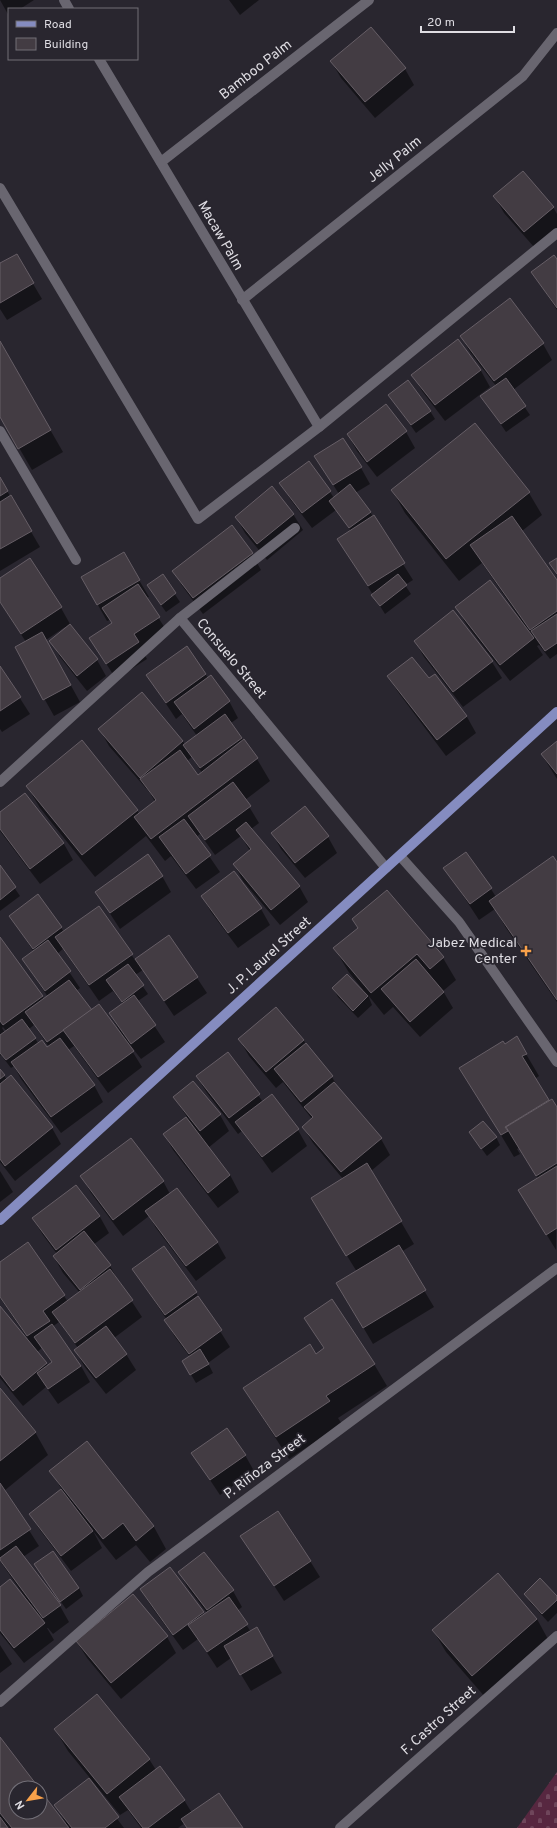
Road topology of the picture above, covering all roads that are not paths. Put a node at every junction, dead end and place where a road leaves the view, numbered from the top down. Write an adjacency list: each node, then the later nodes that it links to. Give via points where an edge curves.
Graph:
1 (369, 0): 4 (street, Bamboo Palm)
2 (557, 33): 7 (street, Jelly Palm, via 523,76)
3 (100, 60): 4 (street, Macaw Palm)
4 (161, 162): 7 (street, Macaw Palm)
5 (0, 188): 8 (street, via 198,519)
6 (557, 233): 8 (street)
7 (242, 300): 8 (street, Macaw Palm)
8 (319, 427)
9 (0, 431): 10 (street)
10 (3, 443): 12 (street)
11 (295, 528): 13 (street)
12 (76, 560)
13 (180, 618): 15 (street, Consuelo Street); 17 (street, Consuelo Street)
14 (557, 712): 16 (main road, J. P. Laurel Street)
15 (0, 782)
16 (400, 856): 17 (main road, J. P. Laurel Street); 18 (street, via 459,922)
17 (386, 868): 19 (main road, J. P. Laurel Street)
18 (557, 1062)
19 (0, 1220)
20 (557, 1268): 22 (street, P. Riñoza Street, via 148,1572)
21 (557, 1636): 23 (street, F. Castro Street)
22 (0, 1702)
23 (340, 1828)

